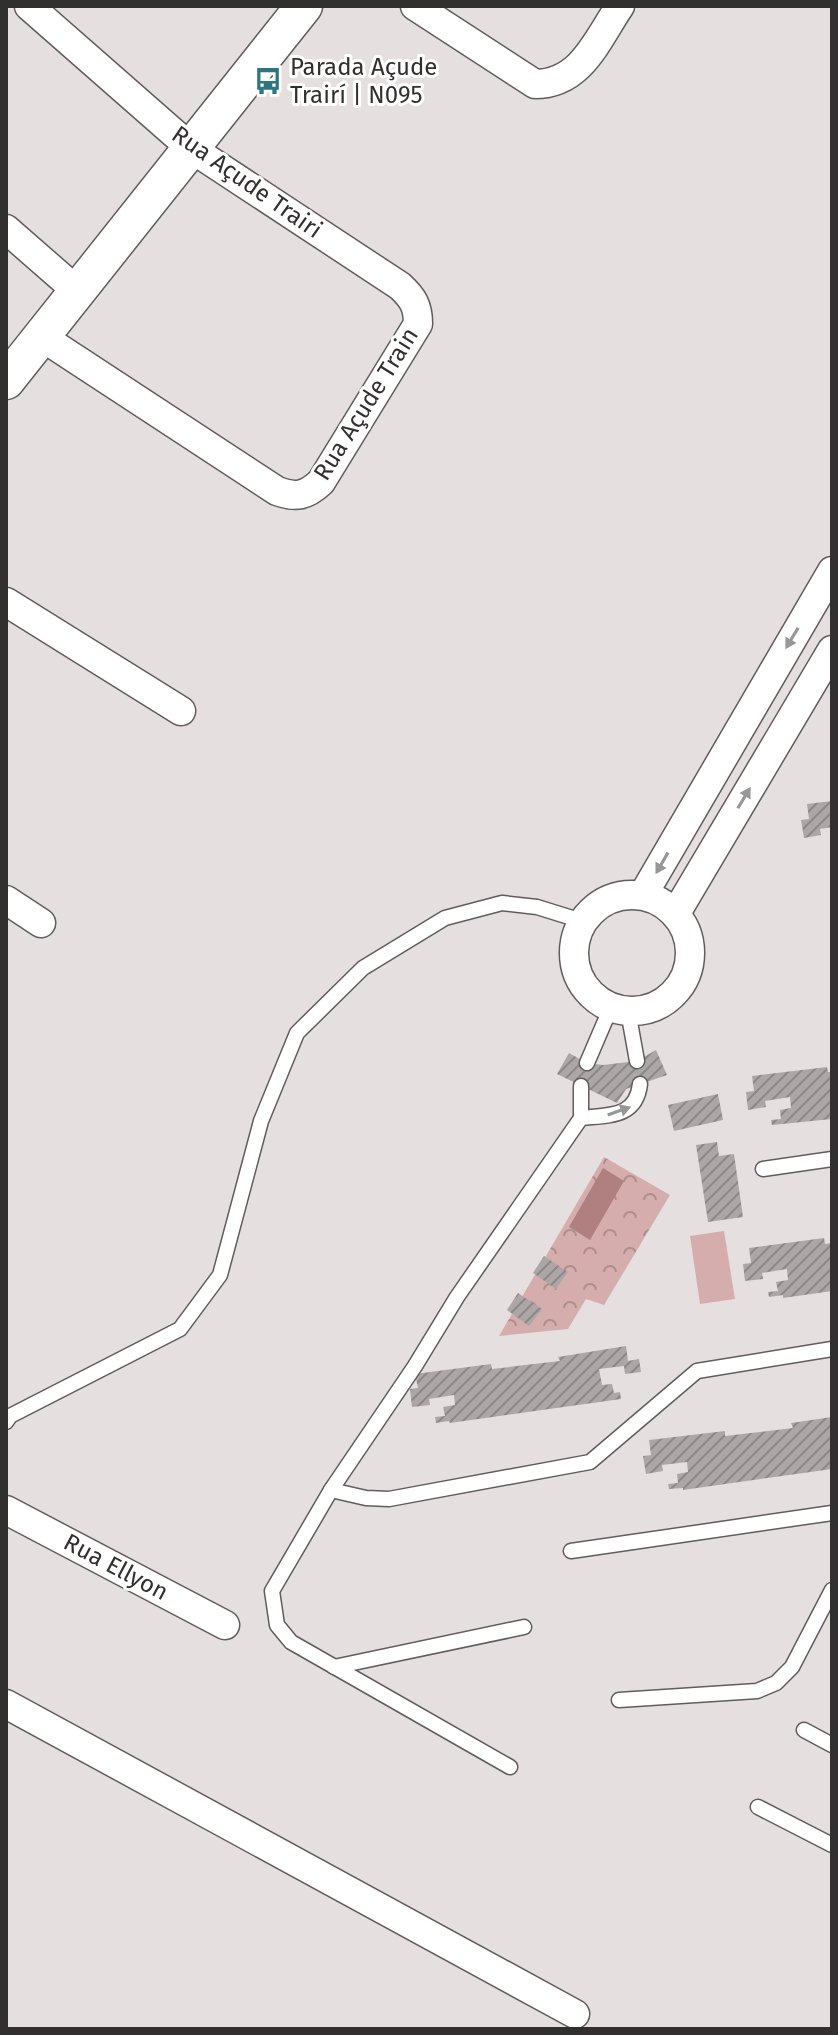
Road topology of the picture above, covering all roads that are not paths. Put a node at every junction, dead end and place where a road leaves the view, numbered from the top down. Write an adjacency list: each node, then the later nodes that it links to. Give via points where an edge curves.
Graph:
1 (29, 6): 5 (street, Rua Açude Trairi)
2 (304, 6): 5 (street)
3 (415, 6): 4 (street, via 535,84 551,84 579,67)
4 (620, 6)
5 (192, 149): 7 (street, Rua Açude Trairi); 8 (street)
6 (6, 229): 8 (street)
7 (400, 286): 9 (street, Rua Açude Train, via 418,307 418,324 321,482 307,495 277,491)
8 (77, 291): 9 (street)
9 (42, 337): 10 (street)
10 (6, 381)
11 (832, 571): 15 (street, one-way to 15)
12 (6, 602): 14 (street)
13 (832, 650): 17 (street, one-way to 13)
14 (181, 711)
15 (643, 895): 17 (street); 18 (street, via 608,899)
16 (6, 900): 19 (street)
17 (676, 913): 20 (street, via 690,944 685,978 661,1003 645,1010)
18 (582, 921): 20 (street, via 575,937 576,971 596,999); 29 (lane, via 502,903 445,918 363,968 297,1033 261,1121 220,1275 180,1329)
19 (41, 923)
20 (620, 1009): 21 (lane); 22 (lane)
21 (637, 1061)
22 (587, 1063)
23 (640, 1084): 25 (lane, one-way to 23, via 625,1111 634,1105)
24 (581, 1086): 25 (lane)
25 (581, 1118): 30 (lane)
26 (832, 1159): 27 (lane)
27 (763, 1169)
28 (832, 1349): 30 (lane, via 697,1371 590,1462 389,1499)
29 (6, 1422)
30 (331, 1490): 37 (lane, via 272,1591 277,1625 291,1642)
31 (6, 1510): 35 (street, Rua Ellyon)
32 (832, 1513): 33 (lane)
33 (571, 1551)
34 (832, 1590): 38 (lane, via 792,1667 776,1683 757,1691)
35 (225, 1625)
36 (524, 1627): 37 (lane)
37 (334, 1667): 42 (lane)
38 (619, 1700)
39 (6, 1704): 45 (street)
40 (804, 1730): 41 (lane)
41 (832, 1745)
42 (510, 1767)
43 (758, 1807): 44 (lane)
44 (832, 1845)
45 (575, 2014)

